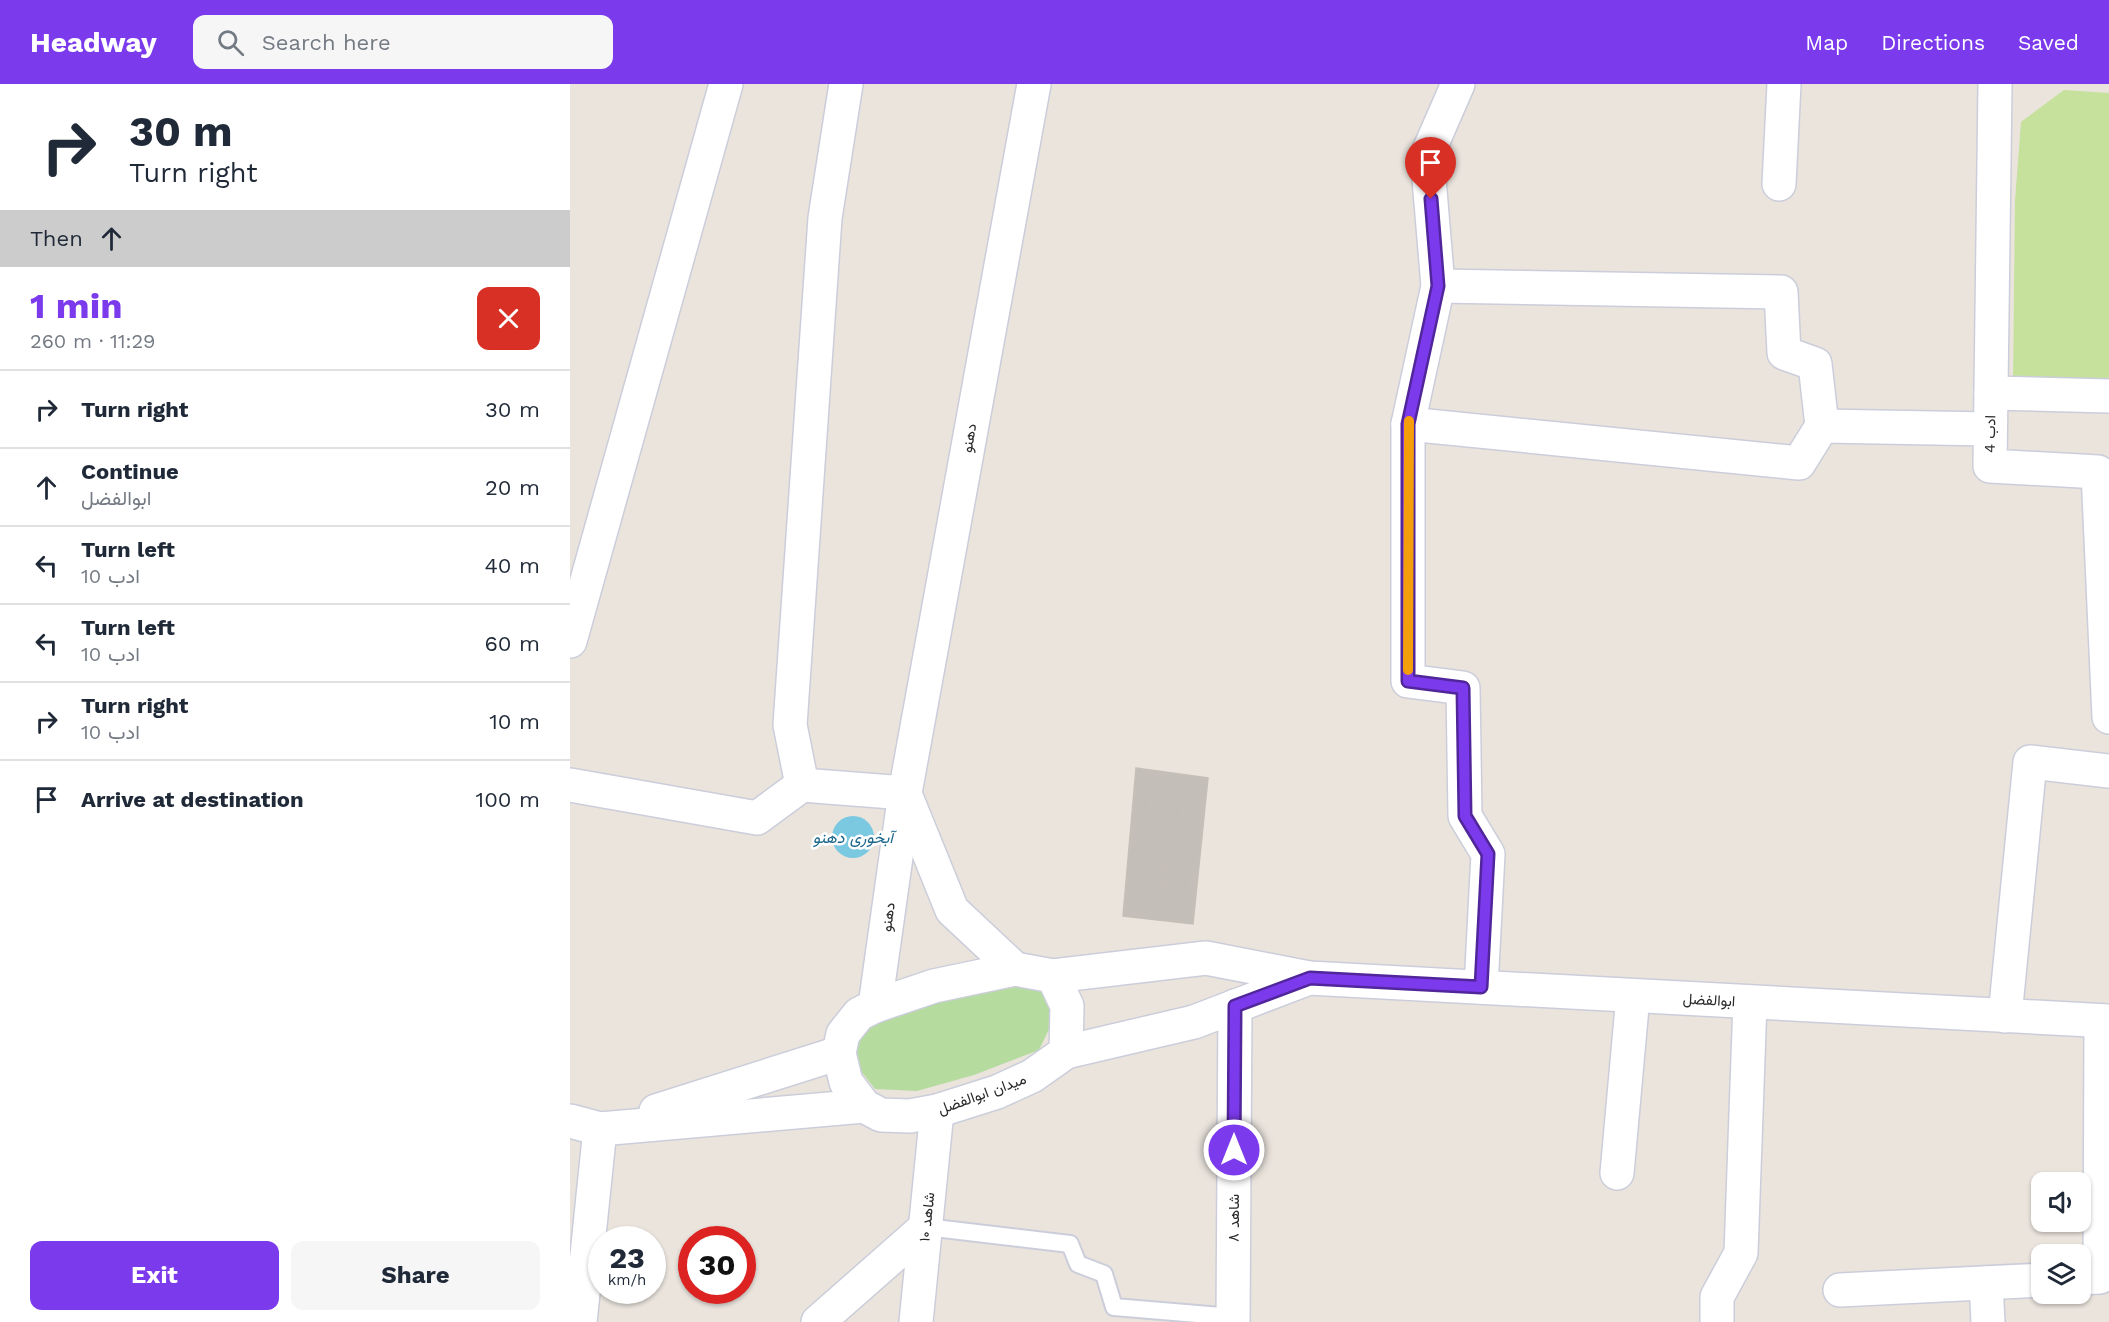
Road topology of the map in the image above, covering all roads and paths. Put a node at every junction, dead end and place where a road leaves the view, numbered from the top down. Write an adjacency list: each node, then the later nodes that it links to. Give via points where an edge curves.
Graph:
1 (726, 84): 14 (street)
2 (846, 84): 18 (street, via 825,218 790,724)
3 (1034, 84): 19 (street, دهنو)
4 (1458, 84): 8 (street, via 1427,155)
5 (1784, 84): 7 (street)
6 (1995, 84): 9 (street, ادب 4)
7 (1779, 184)
8 (1438, 286): 11 (street); 12 (street, via 1781,292 1784,353 1815,364)
9 (1991, 393): 10 (street); 13 (street, ادب 4)
10 (2109, 396)
11 (1408, 424): 12 (street, via 1799,463); 23 (street, via 1408,681 1463,688 1465,816 1488,854)
12 (1821, 426): 13 (street)
13 (1990, 429): 15 (street, ادب 4, via 1990,466 2098,472)
14 (571, 636)
15 (2109, 717)
16 (2109, 771): 28 (street, via 2030,762)
17 (570, 785): 18 (street, via 757,818)
18 (802, 785): 19 (street)
19 (905, 793): 20 (street, via 952,910); 26 (street, دهنو)
20 (1015, 969): 21 (street); 26 (street, via 934,986)
21 (1053, 976): 22 (street, ابوالفضل, via 1206,958); 30 (street, via 1067,1006)
22 (1310, 978): 23 (street, ابوالفضل); 27 (street)
23 (1481, 987): 24 (street, ابوالفضل)
24 (1633, 996): 25 (street, ابوالفضل); 35 (street)
25 (1750, 1002): 28 (street, ابوالفضل); 45 (street, via 1741,1253 1718,1297)
26 (875, 1006): 31 (street, via 860,1014 843,1034)
27 (1235, 1006): 30 (street, via 1194,1022); 41 (street, شاهد ۸)
28 (2005, 1016): 29 (street, ابوالفضل)
29 (2105, 1021): 37 (street, via 2100,1277)
30 (1066, 1052): 33 (street, میدان ابوالفضل, via 1032,1076)
31 (839, 1053): 32 (street, via 846,1082); 34 (street)
32 (864, 1106): 33 (street, میدان ابوالفضل, via 881,1115 910,1116); 34 (street)
33 (938, 1111): 36 (street, شاهد ۱۰)
34 (585, 1125): 42 (street)
35 (1617, 1173)
36 (926, 1227): 41 (lane, via 1070,1244 1078,1264 1104,1274 1114,1307); 43 (street); 44 (street, شاهد ۱۰)
37 (2091, 1277)
38 (2031, 1281): 39 (street)
39 (1986, 1283): 40 (street); 46 (street)
40 (1840, 1290)
41 (1233, 1319)
42 (580, 1322)
43 (818, 1322)
44 (916, 1322)
45 (1717, 1322)
46 (1988, 1322)

